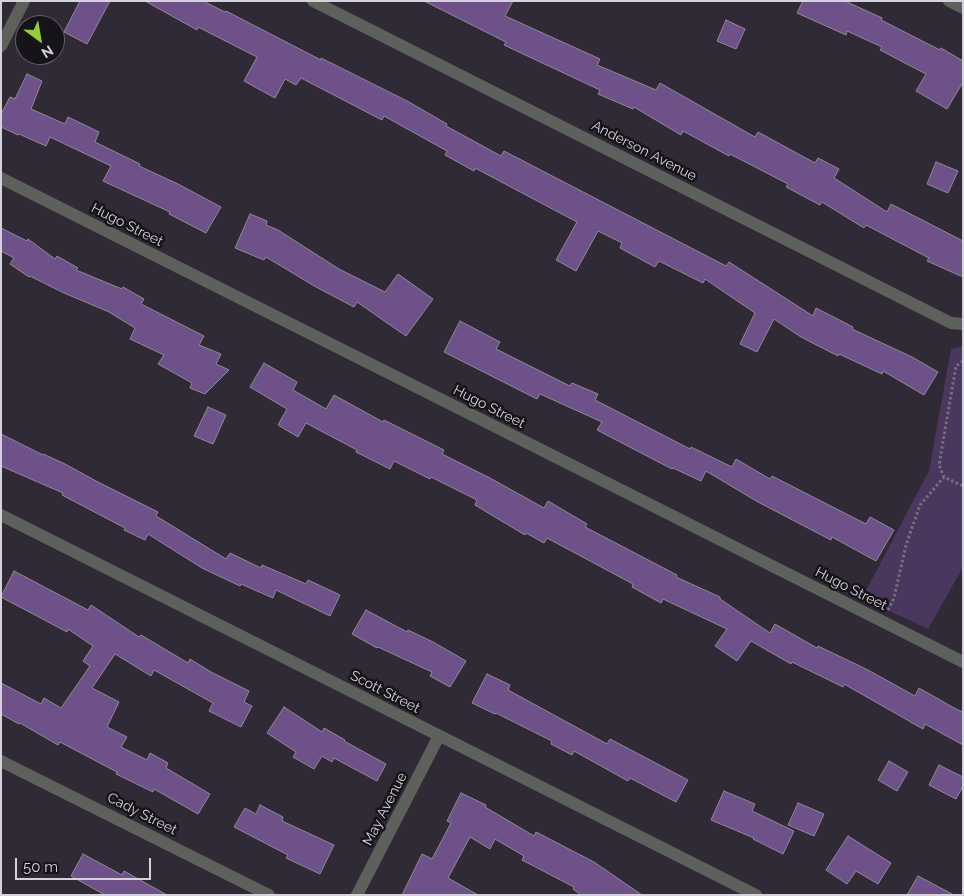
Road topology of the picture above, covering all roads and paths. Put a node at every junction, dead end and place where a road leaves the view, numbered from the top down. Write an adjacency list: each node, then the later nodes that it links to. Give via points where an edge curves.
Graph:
1 (24, 1): 5 (street)
2 (313, 1): 7 (street, Anderson Avenue, via 951,323)
3 (949, 1): 4 (street)
4 (963, 8)
5 (1, 46)
6 (1, 178): 12 (street, Hugo Street)
7 (963, 324)
8 (963, 361): 9 (path, via 956,366 939,465)
9 (944, 477): 10 (path); 12 (path, via 920,505 906,545 894,598)
10 (963, 486)
11 (1, 515): 14 (street, Scott Street)
12 (882, 621): 13 (street, Hugo Street)
13 (963, 662)
14 (439, 736): 17 (street, May Avenue); 18 (street, Scott Street)
15 (1, 761): 16 (street, Cady Street)
16 (270, 895)
17 (357, 895)
18 (756, 895)

